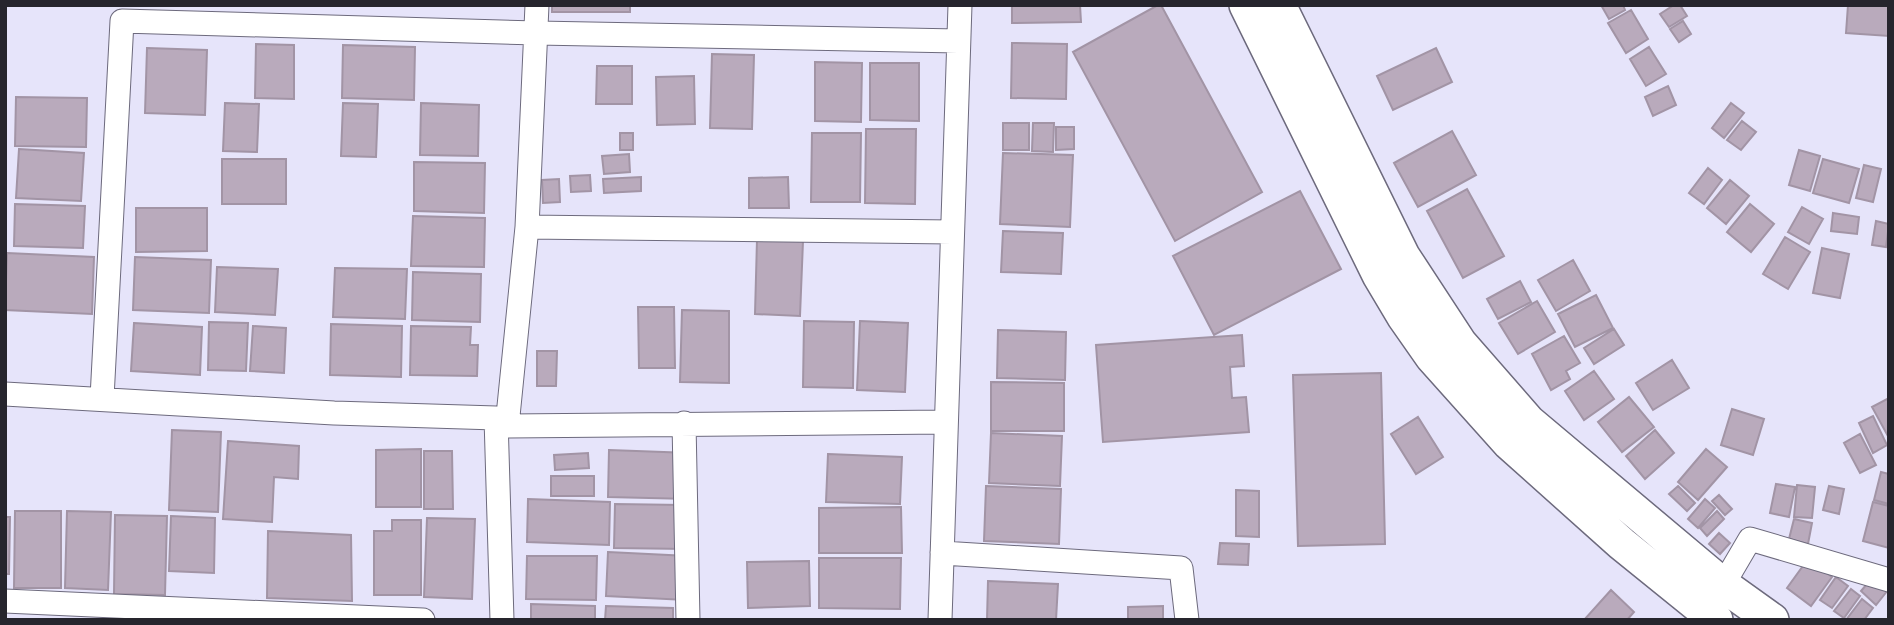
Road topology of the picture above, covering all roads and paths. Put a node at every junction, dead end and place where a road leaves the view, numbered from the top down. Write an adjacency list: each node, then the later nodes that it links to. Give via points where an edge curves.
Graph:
1 (537, 5): 6 (street)
2 (960, 5): 7 (street)
3 (1245, 5): 24 (main road, via 1379,275 1432,357 1509,443)
4 (1279, 5): 17 (main road, via 1403,256 1460,343 1529,422)
5 (131, 13): 6 (street); 11 (street, via 122,21)
6 (537, 33): 7 (street); 8 (street)
7 (958, 41): 9 (street)
8 (527, 227): 9 (street); 12 (street)
9 (952, 232): 13 (street)
10 (5, 394): 11 (street)
11 (102, 398): 12 (street)
12 (501, 422): 14 (street); 20 (street)
13 (945, 422): 14 (street); 15 (street)
14 (684, 423): 21 (street)
15 (942, 553): 22 (street); 23 (street, via 1181,568)
16 (1889, 580): 17 (street, via 1751,540)
17 (1723, 585): 25 (main road)
18 (5, 601): 19 (street)
19 (423, 620)
20 (502, 620)
21 (688, 620)
22 (940, 620)
23 (1188, 620)
24 (1716, 620)
25 (1772, 620)

